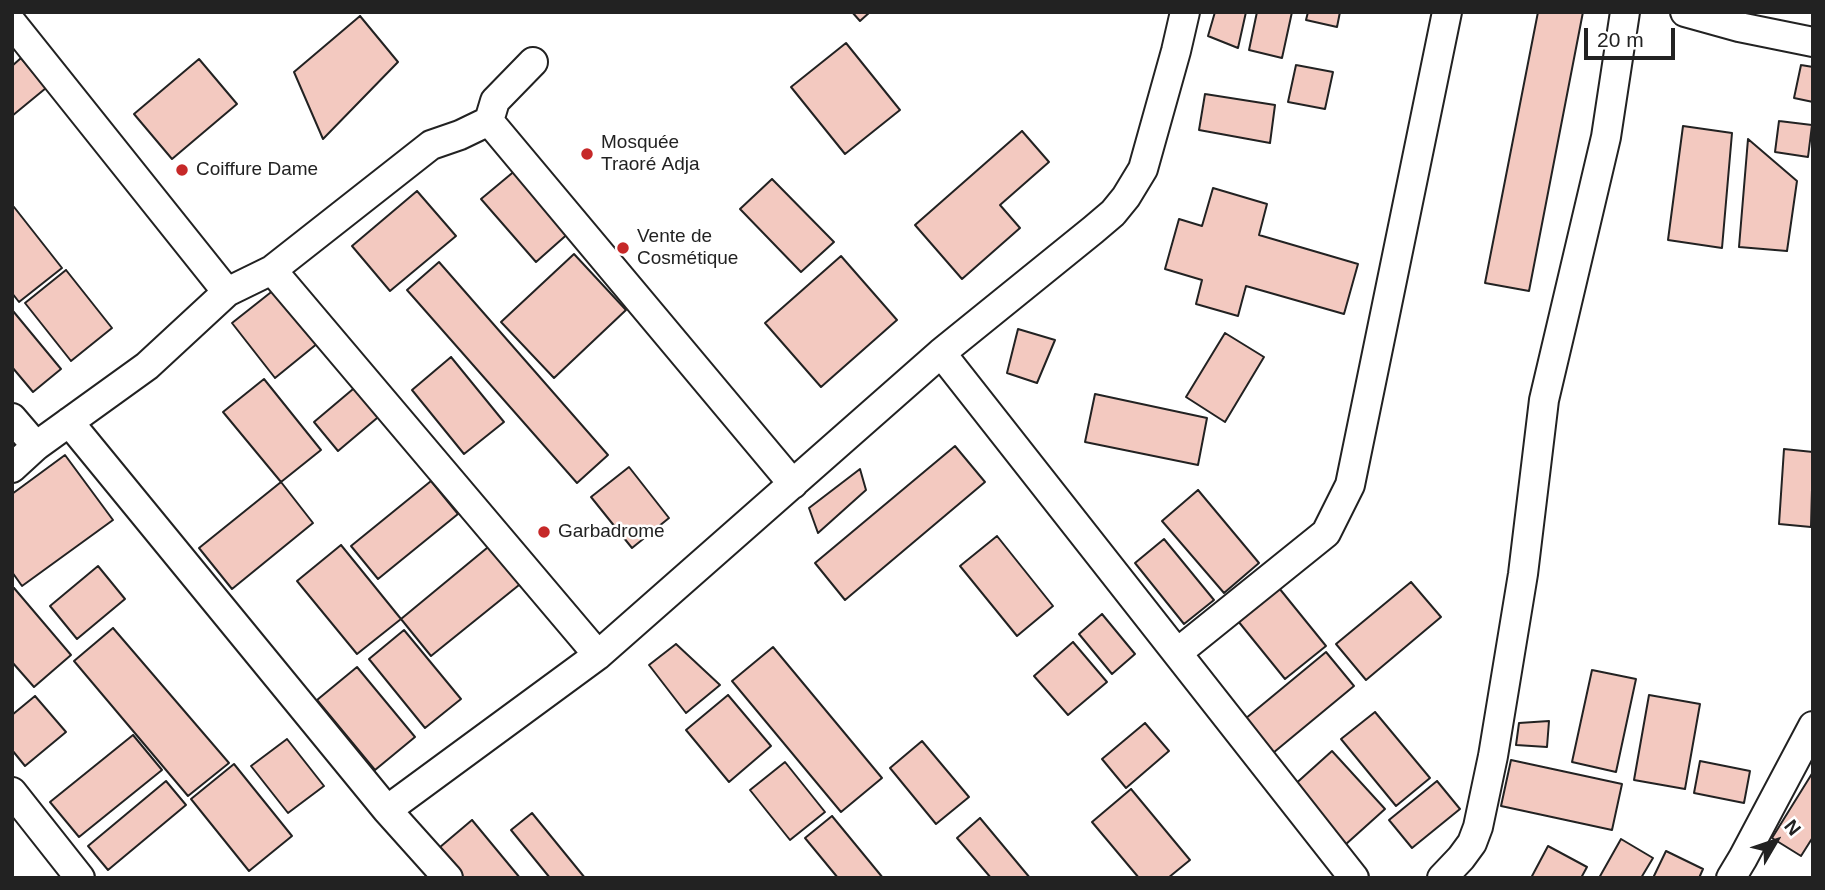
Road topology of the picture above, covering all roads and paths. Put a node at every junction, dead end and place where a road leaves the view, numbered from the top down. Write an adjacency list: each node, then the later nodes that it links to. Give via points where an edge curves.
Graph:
1 (1185, 12): 11 (street, via 1143,169 1126,197 1113,214)
2 (1447, 12): 17 (street, via 1350,485 1326,533)
3 (1625, 12): 25 (street, via 1606,137 1544,400 1523,574 1478,827 1472,843)
4 (1685, 12): 6 (street)
5 (12, 23): 10 (street)
6 (1813, 42)
7 (533, 62): 8 (street, via 495,101)
8 (489, 121): 9 (street, via 431,145); 16 (street)
9 (272, 270): 10 (street); 18 (street)
10 (227, 292): 13 (street, via 147,366)
11 (941, 353): 16 (street); 17 (street)
12 (12, 418): 14 (street)
13 (69, 422): 14 (street); 21 (street)
14 (36, 446): 15 (street)
15 (12, 468)
16 (793, 484): 18 (street)
17 (1177, 653): 24 (street)
18 (598, 655): 21 (street)
19 (1813, 726): 26 (street)
20 (12, 792): 22 (street)
21 (387, 810): 23 (street)
22 (80, 878)
23 (448, 878)
24 (1354, 878)
25 (1442, 878)
26 (1731, 878)

